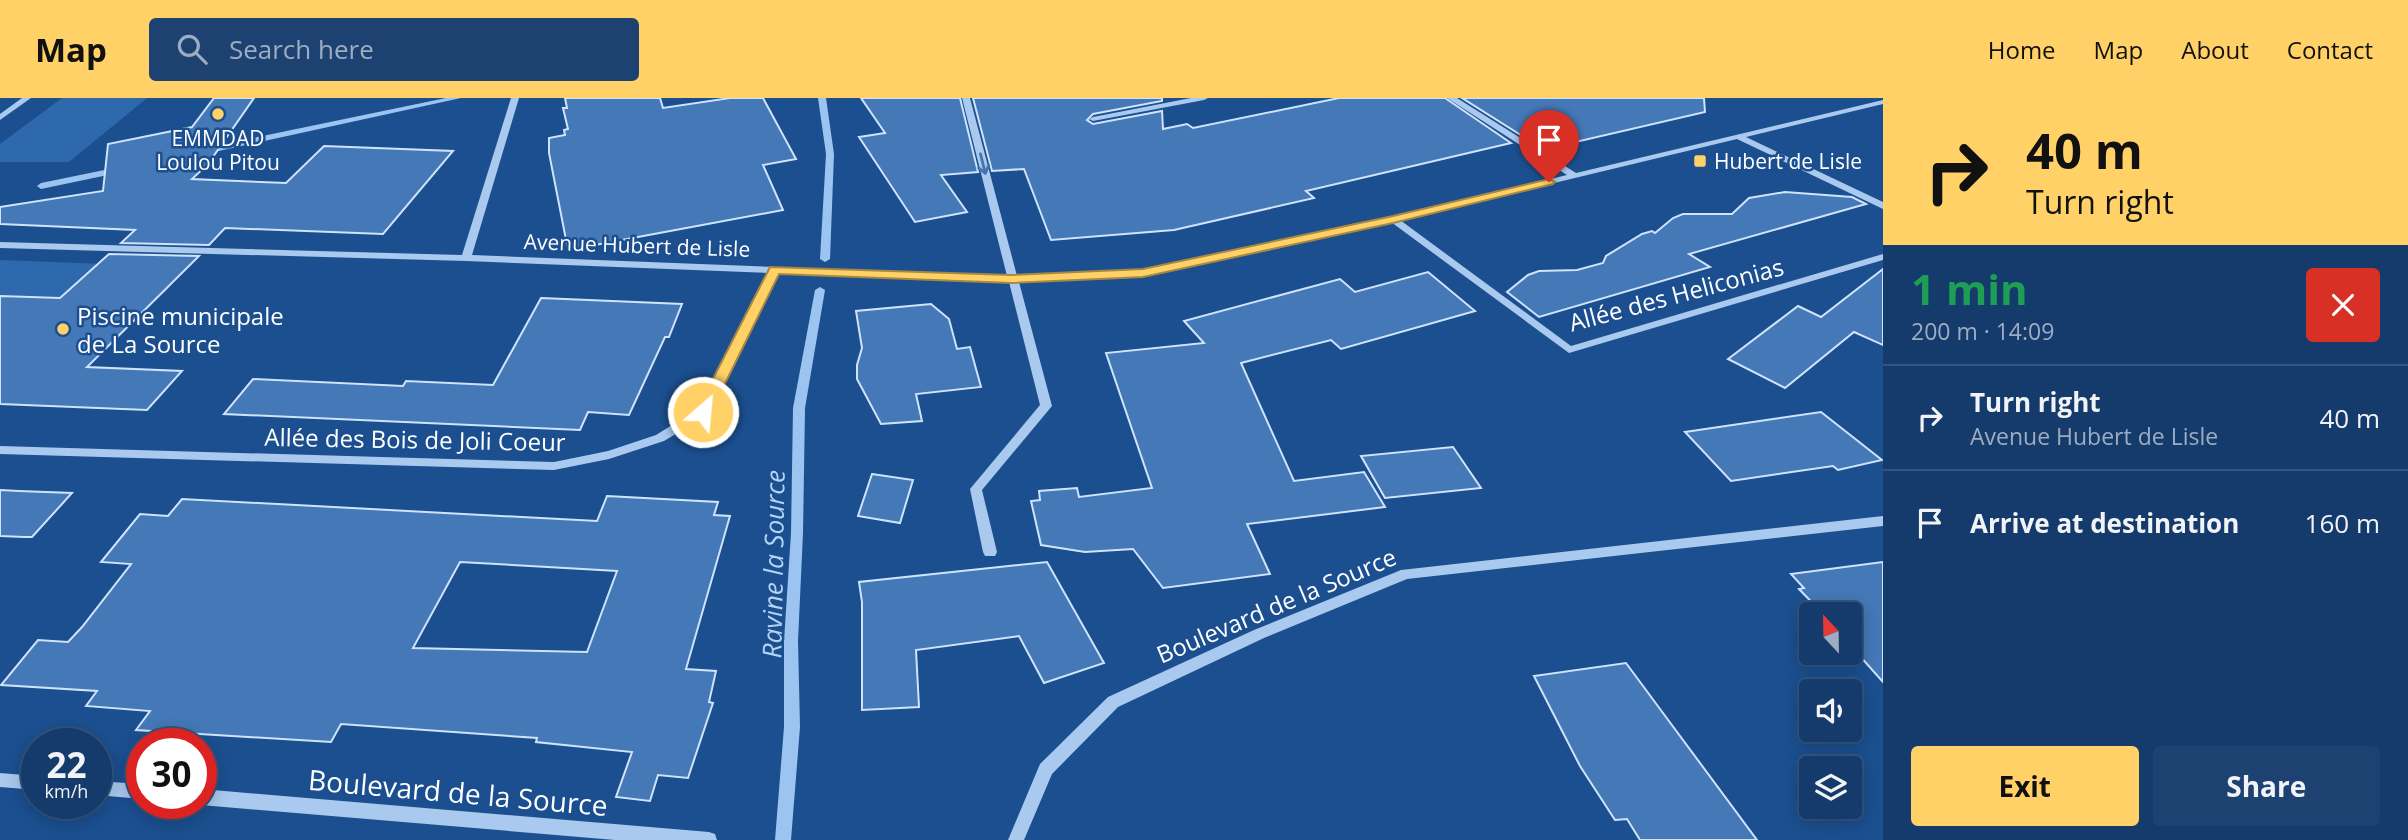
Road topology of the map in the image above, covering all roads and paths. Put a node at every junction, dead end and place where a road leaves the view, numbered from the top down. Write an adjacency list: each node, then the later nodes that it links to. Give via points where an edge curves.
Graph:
1 (27, 98): 7 (street)
2 (515, 98): 16 (street)
3 (966, 98): 18 (street, one-way to 18)
4 (1204, 98): 9 (street)
5 (1451, 98): 11 (street)
6 (1883, 102): 10 (street, Avenue Hubert de Lisle)
7 (4, 111): 8 (street)
8 (0, 118)
9 (1093, 119)
10 (1739, 137): 11 (street, Avenue Hubert de Lisle); 12 (street)
11 (1575, 176): 13 (street, Avenue Hubert de Lisle)
12 (1883, 206)
13 (1393, 219): 15 (street, Allée des Heliconias, via 1569,350); 18 (street, Avenue Hubert de Lisle, via 1143,273)
14 (0, 245): 16 (street, Avenue Hubert de Lisle)
15 (1883, 257)
16 (466, 258): 17 (street, Avenue Hubert de Lisle)
17 (774, 270): 18 (street, Avenue Hubert de Lisle); 19 (street, Allée des Bois de Joli Coeur, via 703,412 660,438 609,455 554,466)
18 (1011, 279): 21 (street, via 1046,405 976,489)
19 (0, 450)
20 (1883, 521): 26 (street, Boulevard de la Source, via 1406,574 1259,634 1113,702 1046,769)
21 (990, 552)
22 (0, 780): 23 (street)
23 (21, 782)
24 (217, 798): 25 (street, Boulevard de la Source)
25 (709, 840)
26 (1016, 840)

